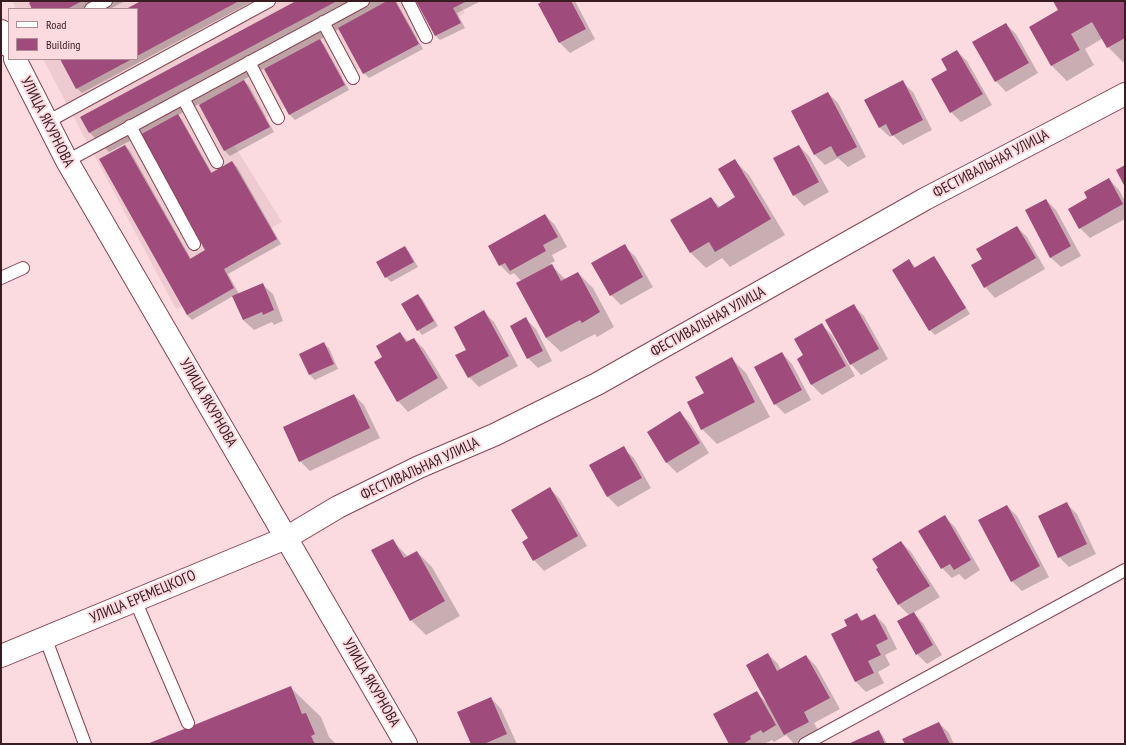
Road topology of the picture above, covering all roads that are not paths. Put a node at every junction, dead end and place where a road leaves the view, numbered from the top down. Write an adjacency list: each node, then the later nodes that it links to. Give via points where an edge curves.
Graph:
1 (106, 1): 5 (lane)
2 (269, 1): 16 (lane)
3 (363, 1): 6 (lane)
4 (408, 1): 8 (lane)
5 (94, 8)
6 (324, 22): 11 (lane); 12 (lane)
7 (1, 31): 9 (street)
8 (426, 37)
9 (8, 44)
10 (16, 60): 16 (street, УЛИЦА ЯКУРНОВА)
11 (249, 62): 14 (lane); 15 (lane)
12 (353, 78)
13 (1125, 94): 23 (street, ФЕСТИВАЛЬНАЯ УЛИЦА, via 925,199 597,384 526,420 398,477 338,507)
14 (183, 98): 17 (lane); 19 (lane)
15 (278, 118)
16 (47, 122): 18 (street, УЛИЦА ЯКУРНОВА)
17 (130, 126): 18 (lane); 20 (lane)
18 (67, 160): 23 (street, УЛИЦА ЯКУРНОВА)
19 (217, 162)
20 (194, 244)
21 (23, 268): 22 (lane)
22 (1, 278)
23 (286, 538): 25 (street, УЛИЦА ЕРЕМЕЦКОГО); 30 (street, УЛИЦА ЯКУРНОВА)
24 (1125, 570): 31 (lane)
25 (135, 600): 26 (street, УЛИЦА ЕРЕМЕЦКОГО); 28 (lane)
26 (45, 638): 27 (street, УЛИЦА ЕРЕМЕЦКОГО); 29 (lane)
27 (1, 656)
28 (188, 723)
29 (85, 744)
30 (406, 744)
31 (805, 744)

